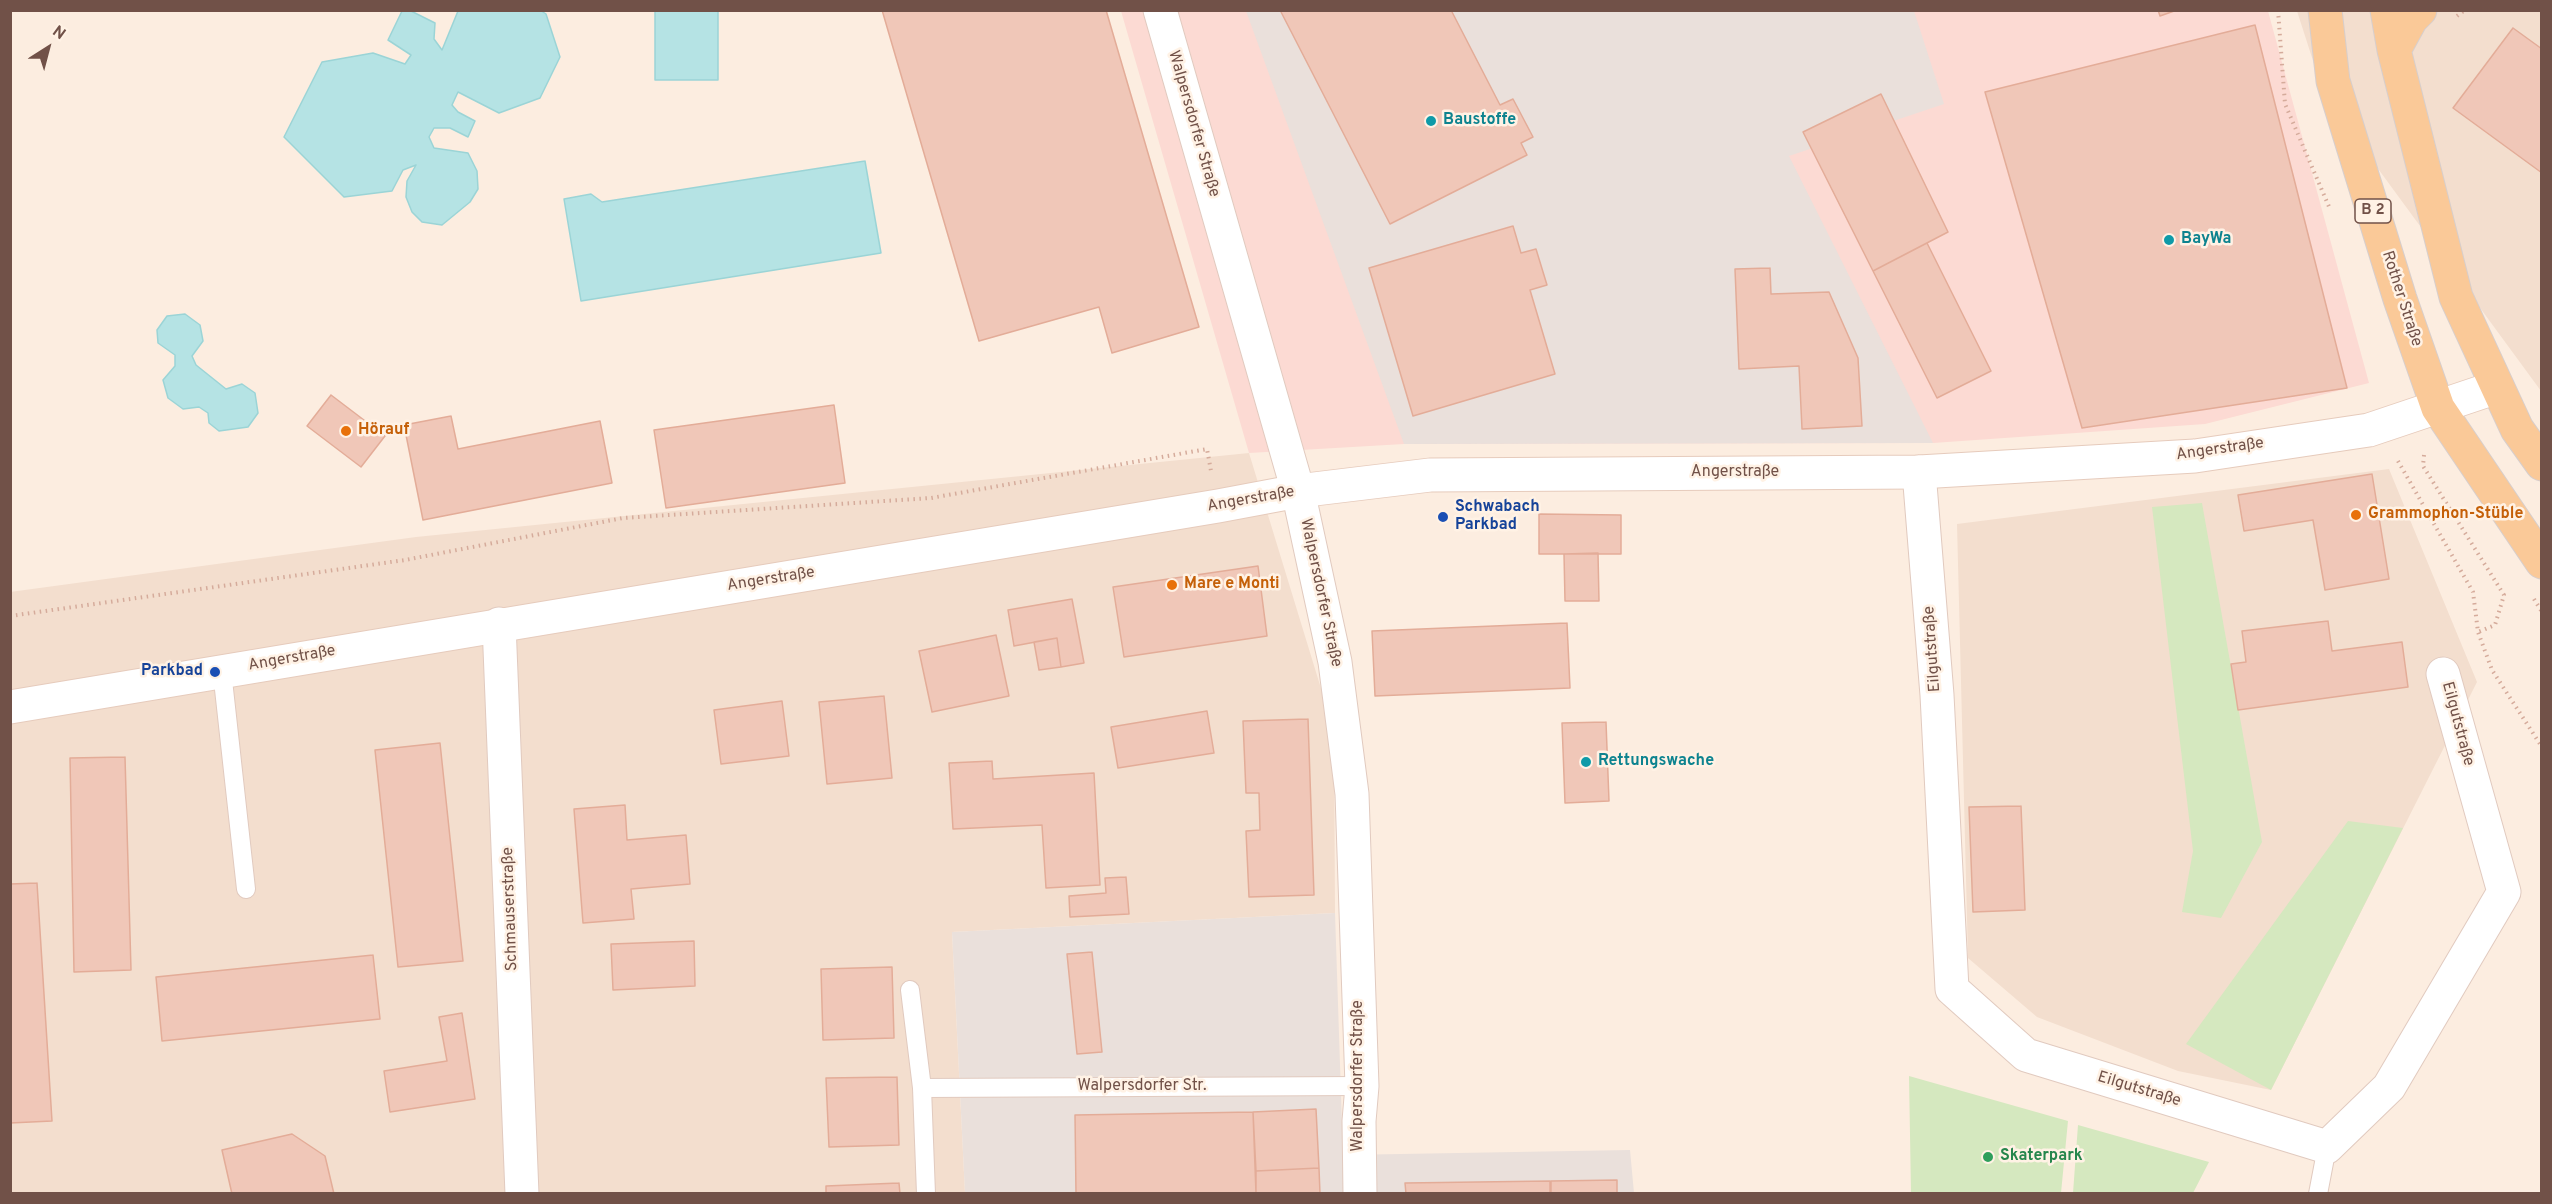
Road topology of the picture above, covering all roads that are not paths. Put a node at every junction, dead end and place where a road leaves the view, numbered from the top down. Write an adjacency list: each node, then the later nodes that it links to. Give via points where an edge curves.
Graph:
1 (1160, 10): 10 (street, Walpersdorfer Straße)
2 (2325, 10): 7 (main road, Rother Straße / B 2, via 2333,81)
3 (2387, 10): 5 (main road)
4 (2420, 10): 5 (main road)
5 (2394, 50): 6 (main road, via 2456,297)
6 (2497, 387): 7 (street, Angerstraße); 8 (main road, via 2517,429)
7 (2438, 408): 9 (street, Angerstraße, via 2369,430 2195,456); 11 (main road, Rother Straße / B 2)
8 (2541, 464)
9 (1919, 472): 10 (street, Angerstraße, via 1430,475); 20 (street, Eilgutstraße, via 1937,694 1952,989 2026,1055)
10 (1299, 491): 12 (street, Angerstraße); 18 (street, Walpersdorfer Straße, via 1335,662 1352,794)
11 (2541, 561)
12 (499, 624): 13 (street, Angerstraße); 21 (street, Schmauserstraße)
13 (222, 671): 15 (street, Angerstraße); 16 (lane)
14 (2443, 674): 20 (street, Eilgutstraße, via 2504,892 2389,1087)
15 (10, 707)
16 (246, 889)
17 (910, 990): 19 (lane)
18 (1362, 1086): 19 (lane, Walpersdorfer Str.); 23 (street, Walpersdorfer Straße)
19 (922, 1088): 22 (lane)
20 (2327, 1147): 24 (lane)
21 (522, 1194)
22 (926, 1194)
23 (1360, 1194)
24 (2318, 1194)

